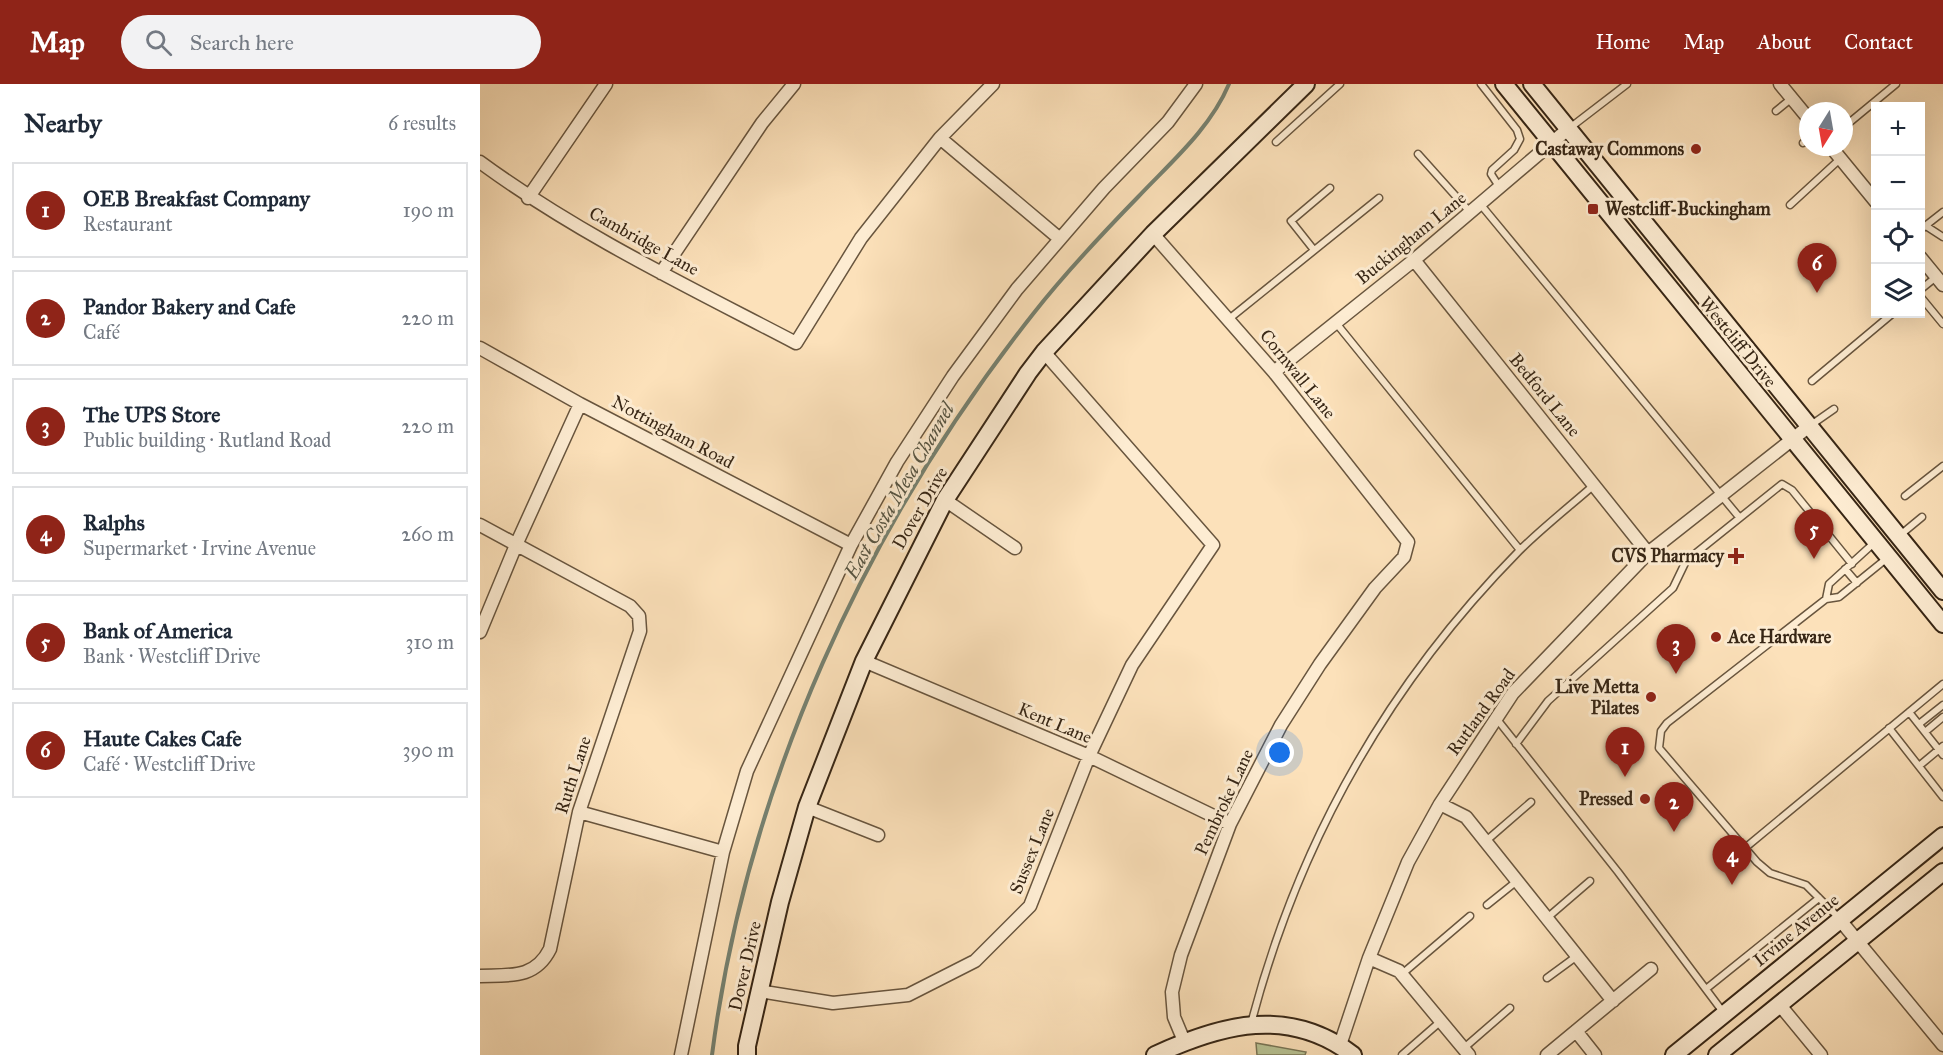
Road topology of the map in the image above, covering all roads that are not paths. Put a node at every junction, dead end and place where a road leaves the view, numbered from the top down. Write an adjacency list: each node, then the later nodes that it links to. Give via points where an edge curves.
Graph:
1 (606, 84): 28 (street)
2 (794, 84): 41 (street, via 762,123)
3 (993, 84): 18 (street)
4 (1196, 84): 37 (street, via 1168,122)
5 (1306, 84): 35 (street, Dover Drive)
6 (1340, 84): 19 (lane)
7 (1480, 84): 26 (lane, via 1520,139 1492,170)
8 (1503, 84): 20 (street, Westcliff Drive)
9 (1532, 84): 17 (street, Westcliff Drive)
10 (1628, 84): 17 (lane)
11 (1780, 84): 13 (street)
12 (1896, 84): 16 (lane)
13 (1792, 98): 14 (street); 15 (lane)
14 (1799, 107)
15 (1776, 111)
16 (1853, 120)
17 (1568, 129): 20 (street, Buckingham Lane); 55 (street, Westcliff Drive)
18 (940, 138): 37 (street); 41 (street, Cambridge Lane, via 861,238 796,343)
19 (1276, 142)
20 (1552, 145): 26 (street, Buckingham Lane); 56 (street, Westcliff Drive)
21 (1418, 154): 31 (lane)
22 (1838, 156): 23 (street)
23 (1841, 159): 27 (street); 30 (lane)
24 (480, 162): 28 (street, Cambridge Lane)
25 (1330, 188): 38 (lane, via 1291,221)
26 (1500, 189): 31 (street, Buckingham Lane)
27 (1871, 197)
28 (528, 198): 41 (street, Cambridge Lane)
29 (1379, 198): 38 (lane)
30 (1790, 205)
31 (1476, 209): 39 (street, Buckingham Lane); 59 (lane)
32 (1943, 212): 33 (lane)
33 (1925, 226)
34 (1925, 229): 36 (lane)
35 (1153, 234): 45 (street, Cornwall Lane); 50 (street, Dover Drive)
36 (1943, 237)
37 (1060, 238): 68 (street, via 953,376 897,462)
38 (1314, 250): 45 (lane)
39 (1414, 260): 47 (street, Buckingham Lane); 58 (street, Bedford Lane)
40 (1925, 263): 42 (street)
41 (661, 273)
42 (1940, 281): 43 (lane)
43 (1925, 288)
44 (1925, 302): 48 (lane)
45 (1229, 318): 51 (street, Cornwall Lane)
46 (1887, 318): 52 (lane)
47 (1336, 323): 51 (street, Buckingham Lane); 70 (lane)
48 (1943, 324)
49 (480, 348): 53 (street, Nottingham Road)
50 (1044, 352): 61 (street, Dover Drive); 92 (street, Sussex Lane, via 1213,545 1132,665)
51 (1274, 372): 66 (street, Cornwall Lane)
52 (1812, 381)
53 (580, 404): 67 (street); 68 (street, Nottingham Road)
54 (1834, 409): 55 (lane)
55 (1808, 427): 56 (street, Rutland Road); 65 (street, Westcliff Drive)
56 (1792, 440): 59 (street, Rutland Road); 71 (street, Westcliff Drive)
57 (1943, 466): 60 (lane)
58 (1594, 485): 70 (lane); 72 (street, Bedford Lane)
59 (1721, 495): 63 (lane); 72 (street, Rutland Road)
60 (1905, 496)
61 (945, 500): 69 (street); 81 (street, Dover Drive)
62 (1922, 516): 65 (lane)
63 (1739, 517): 73 (lane, via 1784,484); 90 (lane, via 1686,561 1673,588 1548,701)
64 (480, 525): 67 (street)
65 (1898, 537): 71 (street); 76 (street, Westcliff Drive)
66 (1408, 542): 99 (street, Pembroke Lane, via 1404,557 1375,588 1314,672 1281,725)
67 (516, 545): 80 (street); 98 (street, Ruth Lane, via 630,606 639,616 640,631)
68 (851, 545): 104 (street, via 747,771)
69 (1015, 548)
70 (1520, 550): 127 (lane, via 1449,628 1403,688 1350,774 1309,854 1278,930)
71 (1881, 550): 73 (lane); 75 (lane); 78 (street, Westcliff Drive)
72 (1648, 553): 86 (street, Rutland Road, via 1513,693)
73 (1852, 564): 74 (lane)
74 (1845, 569): 75 (lane); 77 (lane, via 1829,584)
75 (1857, 583): 77 (lane, via 1839,597)
76 (1943, 591)
77 (1826, 599): 103 (lane, via 1661,731 1659,748)
78 (1937, 614): 79 (street, Westcliff Drive)
79 (1943, 624)
80 (480, 632)
81 (864, 661): 92 (street, Kent Lane); 97 (street, Dover Drive)
82 (1943, 684): 84 (lane)
83 (1943, 705): 87 (lane)
84 (1909, 712): 87 (lane); 88 (lane)
85 (1943, 717): 89 (lane)
86 (1496, 718): 90 (lane); 96 (street, Rutland Road)
87 (1918, 724): 89 (lane)
88 (1889, 729): 93 (lane); 103 (lane)
89 (1925, 732): 91 (lane)
90 (1516, 744): 120 (lane)
91 (1942, 750): 93 (lane)
92 (1089, 756): 99 (street, Kent Lane); 121 (street, Sussex Lane, via 1030,906 975,960 908,995 832,1003)
93 (1919, 766): 94 (lane)
94 (1943, 797)
95 (1531, 802): 102 (lane)
96 (1440, 804): 102 (street, via 1466,817); 115 (street, Rutland Road, via 1408,862)
97 (807, 807): 100 (street); 121 (street, Dover Drive)
98 (579, 812): 104 (street); 118 (street, Ruth Lane, via 544,962 531,971)
99 (1230, 824): 129 (street, Pembroke Lane, via 1181,954 1172,992 1174,1017)
100 (878, 835)
101 (1943, 836): 112 (street, Irvine Avenue)
102 (1485, 842): 106 (street)
103 (1745, 848): 108 (lane, via 1770,873 1806,885)
104 (723, 852): 133 (street)
105 (1942, 873): 113 (street)
106 (1517, 881): 109 (lane); 111 (street)
107 (1590, 881): 111 (lane)
108 (1819, 898): 112 (lane); 120 (lane)
109 (1487, 905)
110 (1470, 916): 117 (lane)
111 (1546, 918): 114 (street)
112 (1840, 920): 113 (street); 125 (street, Irvine Avenue)
113 (1858, 941): 123 (street); 130 (street)
114 (1577, 956): 119 (lane); 122 (street)
115 (1369, 958): 117 (street); 131 (street, Rutland Road)
116 (1652, 969): 122 (street)
117 (1402, 974): 126 (street)
118 (480, 976)
119 (1547, 978)
120 (1706, 989): 125 (lane)
121 (759, 991): 134 (street, Dover Drive)
122 (1613, 1001): 128 (street)
123 (1779, 1004): 140 (street); 141 (street)
124 (1510, 1008): 132 (lane)
125 (1725, 1013): 139 (street, Irvine Avenue)
126 (1441, 1021): 132 (street); 136 (lane)
127 (1251, 1024): 129 (street); 131 (street, via 1301,1030)
128 (1576, 1031): 137 (street); 138 (street)
129 (1184, 1041): 135 (street)
130 (1943, 1045)
131 (1347, 1050)
132 (1466, 1052)
133 (681, 1055)
134 (747, 1055)
135 (1155, 1055)
136 (1402, 1055)
137 (1547, 1055)
138 (1595, 1055)
139 (1674, 1055)
140 (1717, 1055)
141 (1821, 1055)

